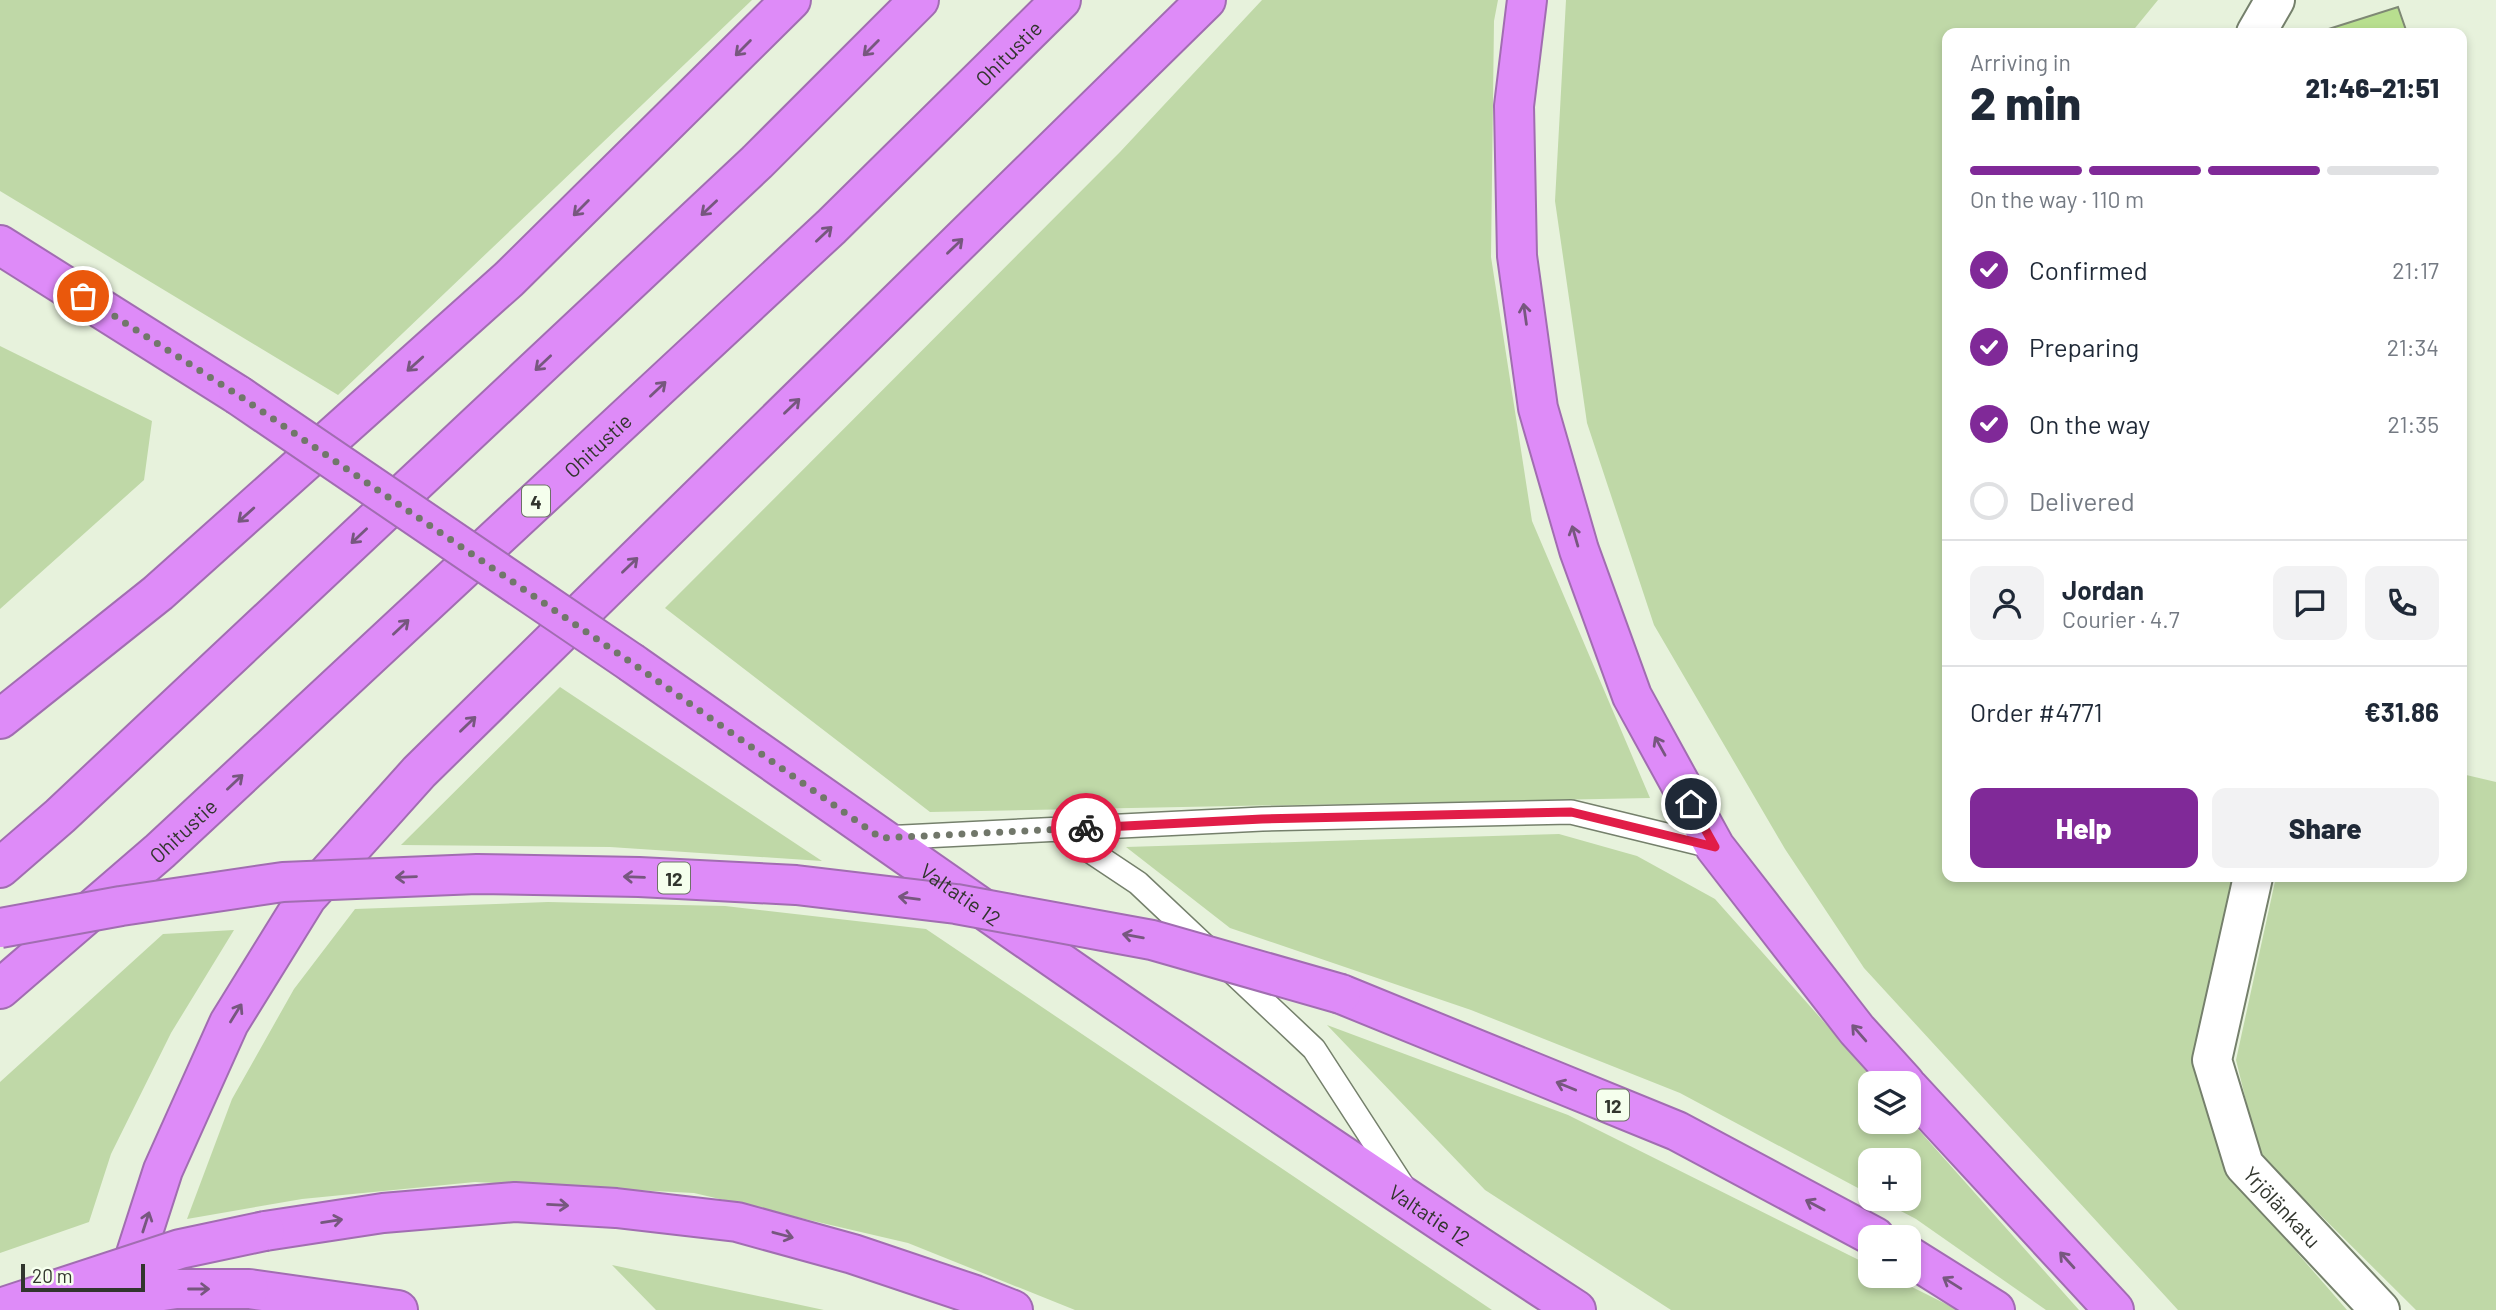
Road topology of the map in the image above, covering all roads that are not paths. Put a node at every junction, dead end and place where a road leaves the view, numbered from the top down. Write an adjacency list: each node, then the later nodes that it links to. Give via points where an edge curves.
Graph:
1 (791, 0): 11 (highway, one-way to 11, via 509,279 158,593)
2 (919, 0): 15 (highway, one-way to 15, via 757,163)
3 (1060, 0): 18 (highway, Ohitustie / 4, one-way to 3, via 160,851 831,227)
4 (1206, 0): 26 (highway, one-way to 4, via 163,1170 229,1023 307,897 419,772)
5 (1527, 0): 14 (highway, one-way to 5, via 1632,696 1579,550 1538,408 1517,256 1514,106)
6 (2275, 0): 7 (street)
7 (2259, 28)
8 (0, 245): 10 (highway, Valtatie 12)
9 (0, 261): 10 (highway)
10 (39, 268): 13 (highway, Valtatie 12, bridge, via 238,395)
11 (0, 719)
12 (1057, 829): 13 (lane); 14 (lane, via 1571,812); 21 (lane, via 1138,883 1314,1049)
13 (881, 838): 21 (highway, Valtatie 12)
14 (1715, 847): 19 (highway, one-way to 14)
15 (0, 868)
16 (2252, 882): 32 (street, Yrjölänkatu, via 2213,1060 2244,1165)
17 (0, 928): 22 (highway, 12, one-way to 17, bridge, via 1677,1130 1340,994 1152,940 956,904 796,885 477,874 283,882)
18 (0, 989)
19 (1894, 1071)
20 (1921, 1101): 31 (highway, one-way to 20)
21 (1416, 1206): 29 (highway, Valtatie 12)
22 (1858, 1228)
23 (1921, 1264): 30 (highway, one-way to 23)
24 (0, 1308): 28 (highway, one-way to 28, bridge, via 180,1249 265,1231 383,1213 514,1202 737,1222 853,1254)
25 (34, 1310): 27 (highway, one-way to 27, bridge, via 176,1289 249,1289)
26 (118, 1310)
27 (398, 1310)
28 (1013, 1310)
29 (1576, 1310)
30 (1995, 1310)
31 (2114, 1310)
32 (2380, 1310)

